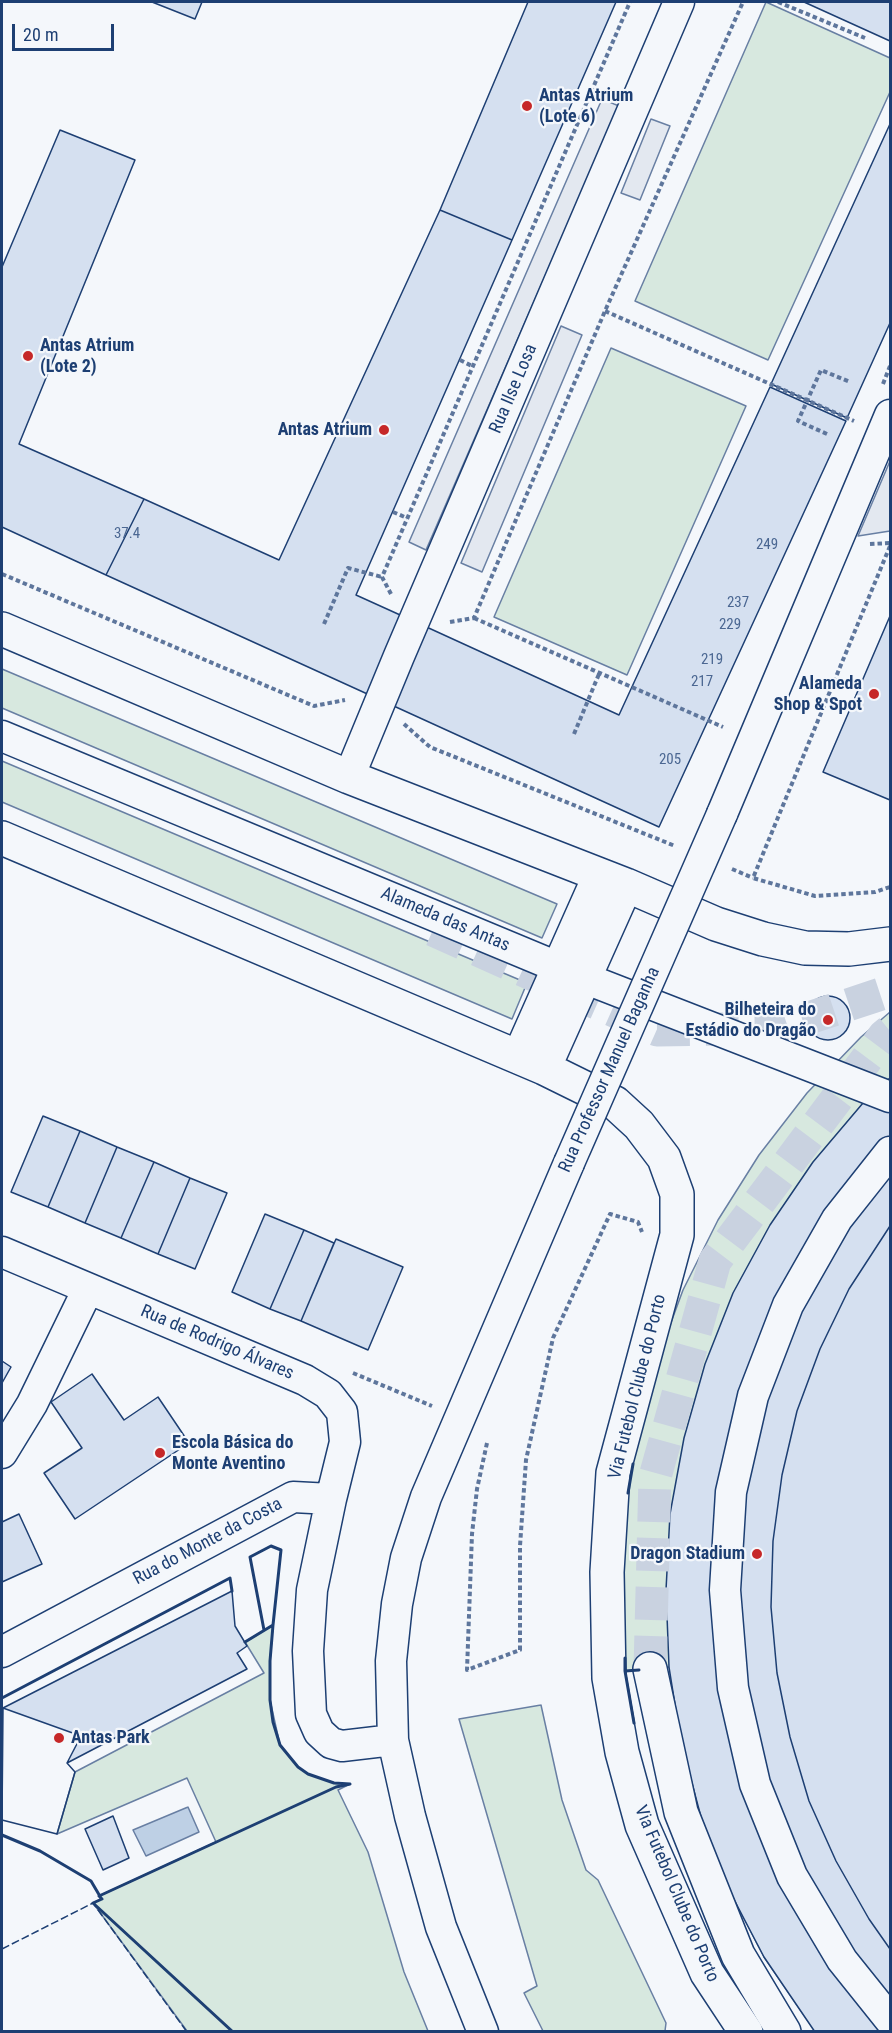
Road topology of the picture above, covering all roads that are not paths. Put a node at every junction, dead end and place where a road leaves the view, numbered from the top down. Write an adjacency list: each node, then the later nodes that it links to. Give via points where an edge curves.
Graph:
1 (679, 2): 5 (street, Rua Ilse Losa)
2 (891, 415): 19 (street, Rua Professor Manuel Baganha, bridge, via 426,1497 405,1558 397,1604 391,1661)
3 (2, 629): 5 (main road)
4 (2, 736): 9 (street, Alameda das Antas)
5 (349, 777): 7 (main road)
6 (2, 838): 10 (main road)
7 (613, 880): 8 (main road, via 716,924 763,939 805,948 849,950); 9 (main road)
8 (891, 944)
9 (572, 973): 10 (main road); 11 (street, Alameda das Antas)
10 (532, 1063): 22 (main road, Via Futebol Clube do Porto, via 615,1103 639,1125 664,1158 677,1194 677,1235 613,1473 607,1572 609,1678 622,1752 642,1825 707,1973)
11 (891, 1097)
12 (891, 1152): 20 (street, via 837,1219 788,1305 753,1396 731,1492 724,1590 733,1688 755,1784 792,1875 842,1960)
13 (2, 1252): 14 (street, Rua de Rodrigo Álvares)
14 (88, 1289): 15 (street, via 32,1404); 16 (street, Rua de Rodrigo Álvares, via 304,1380 328,1394 342,1412 345,1442)
15 (2, 1453)
16 (331, 1499): 17 (street, Rua do Monte da Costa, via 293,1497); 19 (street, via 312,1590 308,1651 311,1714 331,1743 342,1746)
17 (2, 1652)
18 (650, 1669): 23 (main road, via 681,1812 738,1955)
19 (393, 1740): 21 (street, Rua Professor Manuel Baganha, via 441,1927)
20 (891, 2020)
21 (483, 2031)
22 (746, 2031)
23 (784, 2031)

